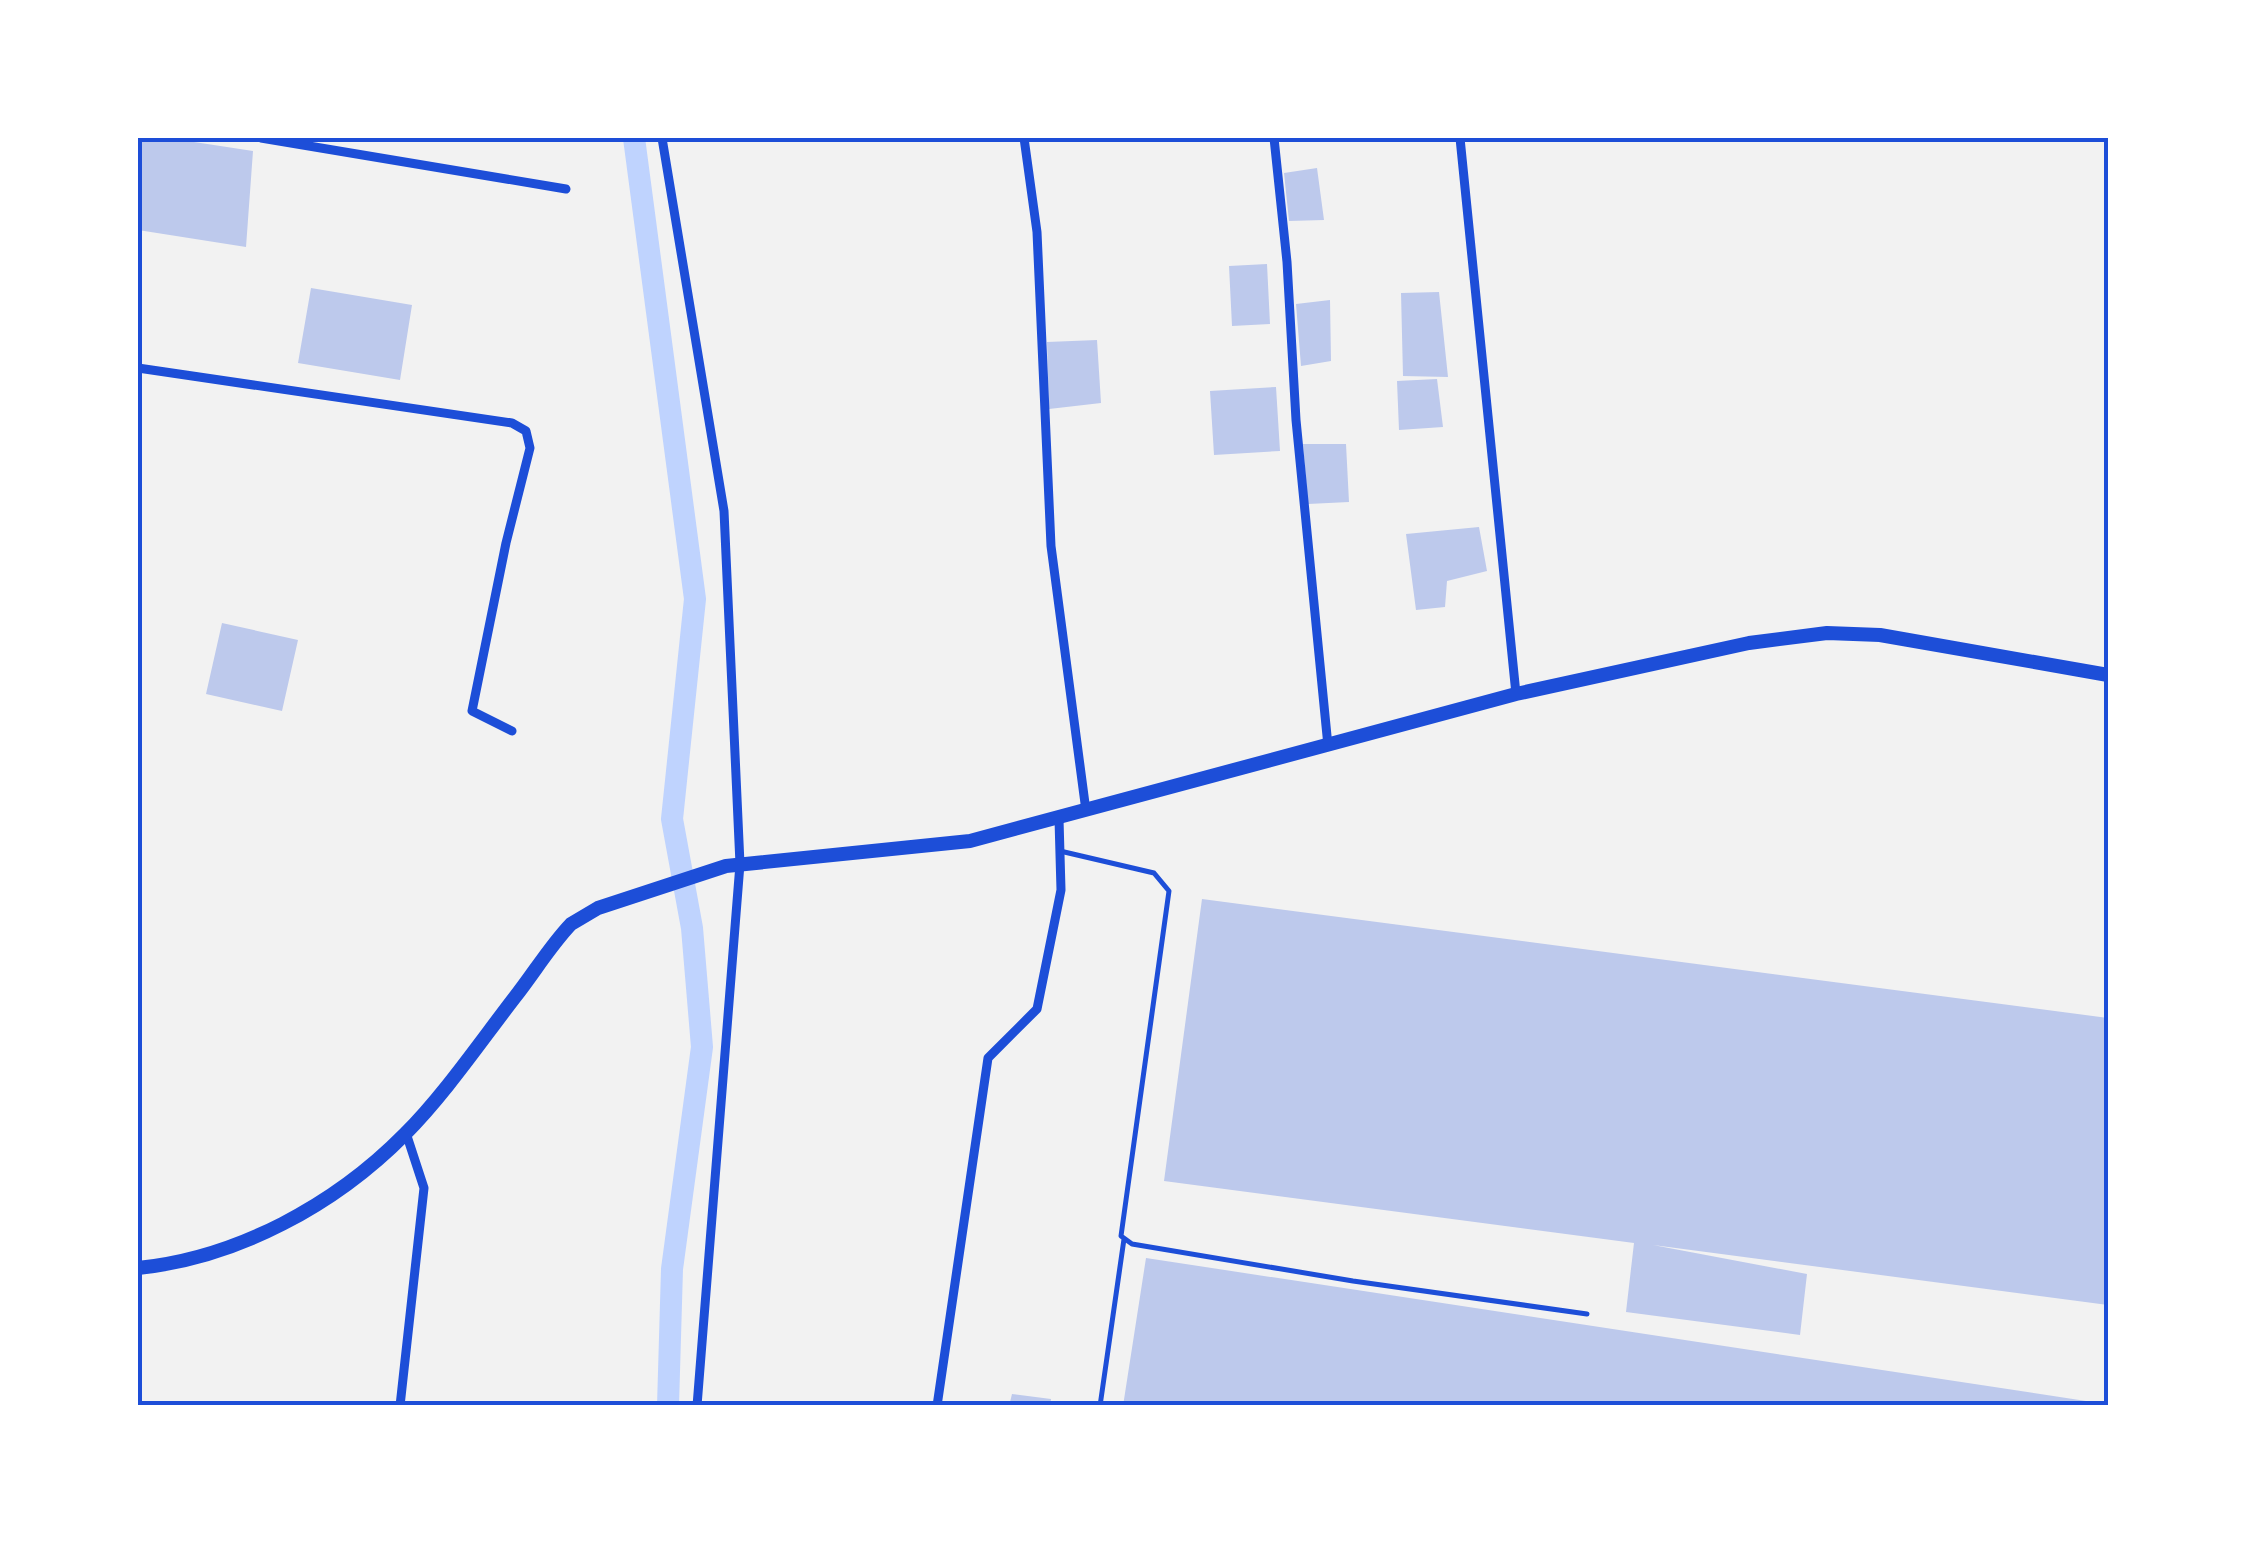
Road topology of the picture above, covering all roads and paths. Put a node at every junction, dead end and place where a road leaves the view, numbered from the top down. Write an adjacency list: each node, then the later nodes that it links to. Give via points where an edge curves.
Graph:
1 (261, 138): 6 (street)
2 (662, 138): 15 (street, via 724,511)
3 (1024, 138): 12 (street, via 1036,232 1051,546)
4 (1274, 138): 11 (street)
5 (1460, 138): 9 (street)
6 (566, 188)
7 (138, 368): 10 (street, via 512,423 526,431 530,448 472,712)
8 (2108, 676): 9 (main road, via 1880,635 1826,633 1748,643)
9 (1516, 694): 11 (main road)
10 (512, 731)
11 (1328, 746): 12 (main road)
12 (1086, 811): 13 (main road)
13 (1059, 819): 14 (street); 15 (main road, via 927,848)
14 (1060, 852): 17 (lane, via 1154,873 1168,890); 22 (street, via 1061,890 1037,1009 988,1058)
15 (733, 865): 16 (main road, via 598,908 564,932); 21 (street)
16 (406, 1133): 18 (main road, via 345,1184 279,1225 235,1246); 20 (street, via 424,1188)
17 (1124, 1240): 19 (lane); 23 (lane)
18 (138, 1268)
19 (1587, 1314)
20 (400, 1406)
21 (697, 1406)
22 (938, 1406)
23 (1100, 1406)

